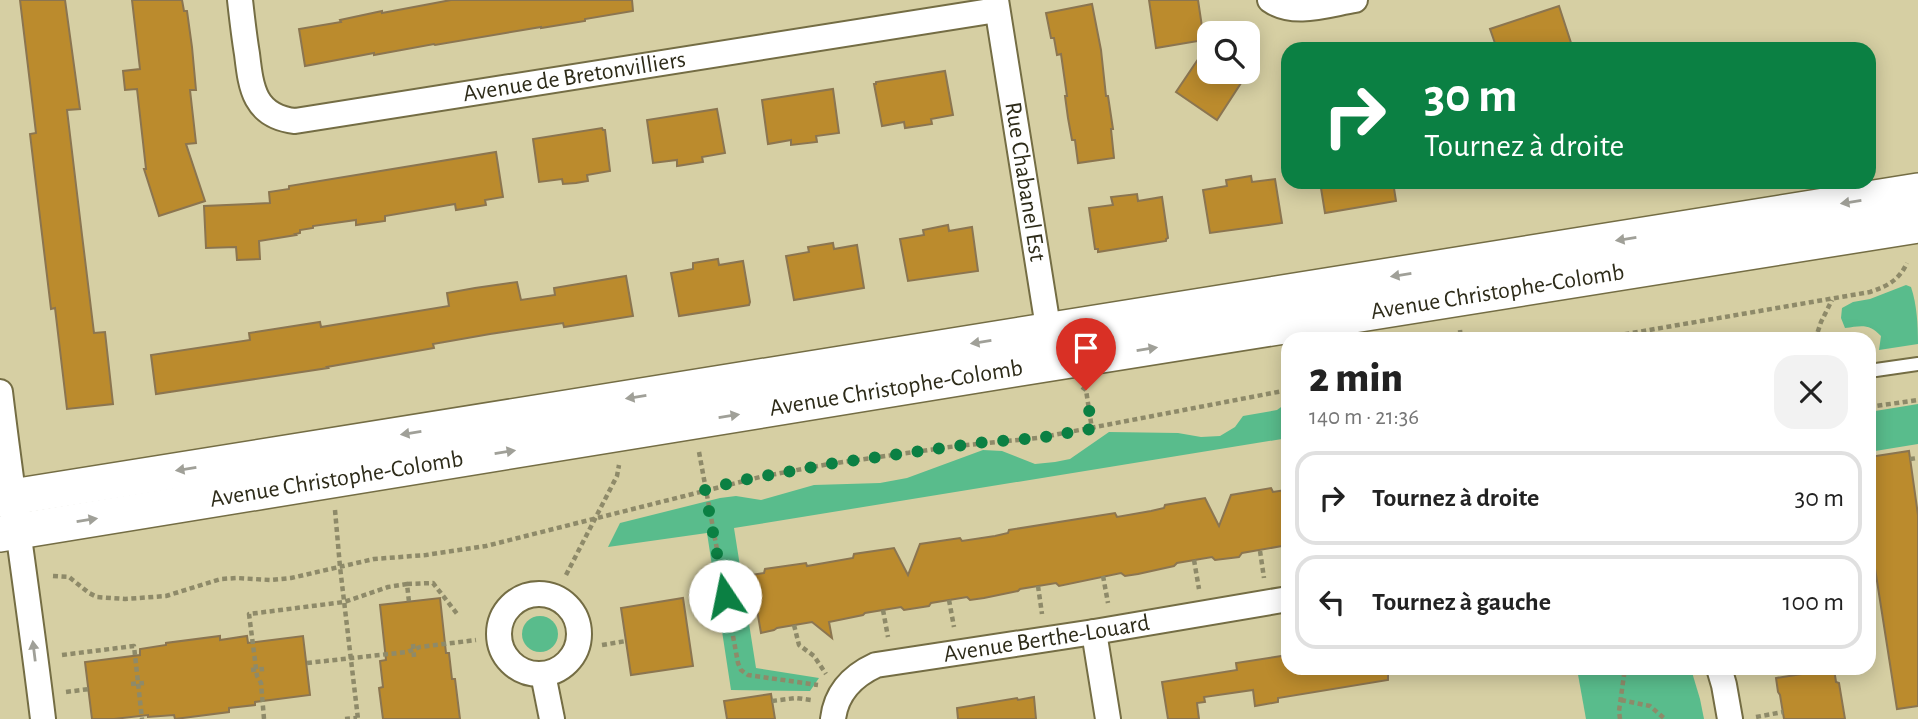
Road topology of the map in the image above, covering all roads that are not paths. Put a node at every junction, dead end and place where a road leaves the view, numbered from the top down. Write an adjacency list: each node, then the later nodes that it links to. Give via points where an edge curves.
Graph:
1 (240, 0): 4 (street, Avenue de Bretonvilliers, via 255,96 271,114 295,121)
2 (1270, 0): 3 (street, via 1293,9)
3 (1355, 0)
4 (997, 5): 7 (street, Rue Chabanel Est)
5 (1918, 191): 7 (main road, Avenue Christophe-Colomb, one-way to 7)
6 (1918, 225): 7 (main road, Avenue Christophe-Colomb, one-way to 6)
7 (1051, 347): 11 (main road, Avenue Christophe-Colomb, one-way to 11); 12 (main road, Avenue Christophe-Colomb, one-way to 7)
8 (1918, 364): 9 (lane)
9 (1876, 371)
10 (0, 392): 11 (street)
11 (7, 497): 12 (street)
12 (10, 533): 17 (street, one-way to 12)
13 (1281, 600): 14 (street, Avenue Berthe-Louard)
14 (1094, 632): 19 (street, Avenue Berthe-Louard, via 876,665 845,688); 20 (street)
15 (542, 674): 18 (street)
16 (1720, 675): 21 (street)
17 (43, 719)
18 (552, 719)
19 (833, 719)
20 (1108, 719)
21 (1730, 719)

